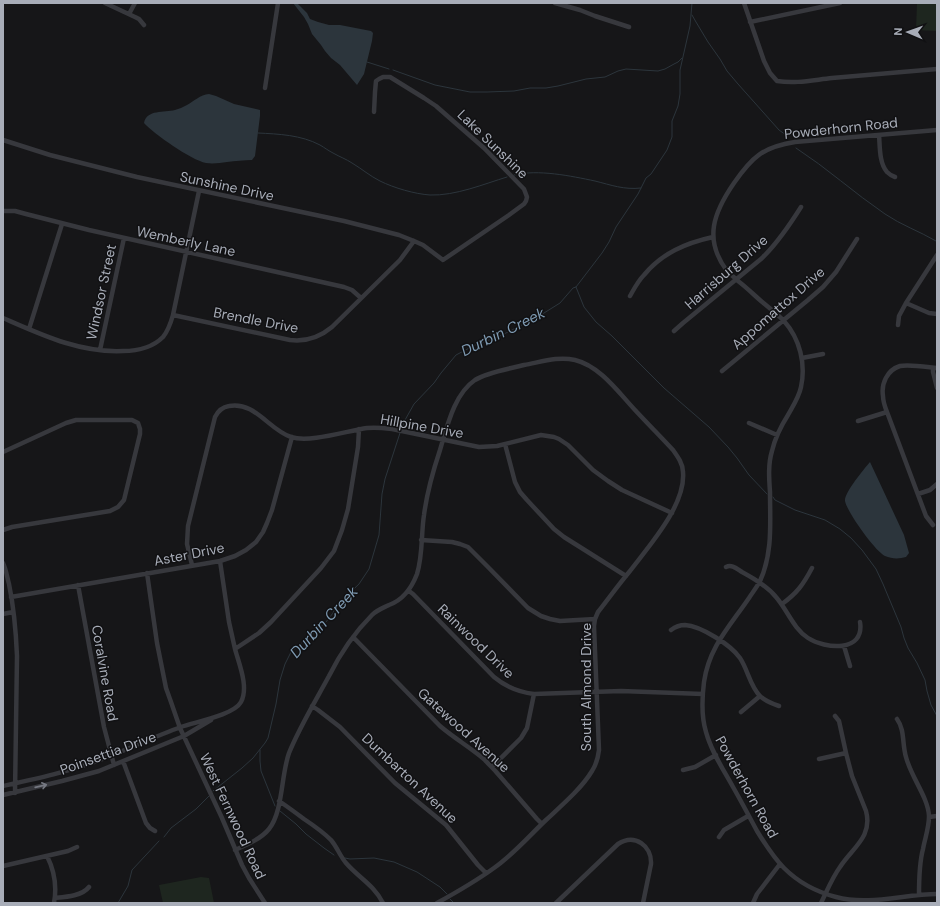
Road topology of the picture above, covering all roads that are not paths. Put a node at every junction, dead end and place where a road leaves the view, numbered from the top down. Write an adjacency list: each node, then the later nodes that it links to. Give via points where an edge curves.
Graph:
1 (105, 3): 7 (street)
2 (135, 3): 7 (street)
3 (278, 3): 12 (street)
4 (555, 3): 10 (street)
5 (744, 3): 8 (street)
6 (840, 3): 8 (street)
7 (130, 14): 9 (street)
8 (750, 22): 11 (street, via 764,60 777,81 801,82)
9 (144, 25)
10 (628, 27)
11 (937, 69)
12 (265, 88)
13 (374, 112): 28 (street, Lake Sunshine, via 376,82 383,77 390,77 440,110 484,148 526,193 526,201 519,208)
14 (937, 130): 15 (street, Powderhorn Road)
15 (879, 135): 17 (street, via 883,164 887,172); 22 (street, Powderhorn Road, via 795,142 777,146 755,157 722,202 715,220)
16 (3, 140): 18 (street, Sunshine Drive, via 50,155)
17 (895, 178)
18 (199, 191): 25 (street, Sunshine Drive, via 360,225); 26 (street)
19 (801, 207): 29 (street, Harrisburg Drive, via 771,250)
20 (3, 211): 21 (street, Wemberly Lane, via 15,211)
21 (62, 224): 23 (street, Wemberly Lane); 38 (street)
22 (713, 237): 29 (street, Powderhorn Road, via 723,264); 30 (street, via 688,244 664,257 644,275)
23 (124, 238): 26 (street, Wemberly Lane); 40 (street, Windsor Street)
24 (857, 239): 36 (street, Appomattox Drive, via 831,279)
25 (414, 241): 28 (street, Sunshine Drive); 31 (street, Brendle Drive, via 400,260)
26 (186, 252): 31 (street, Wemberly Lane, via 344,287); 34 (street)
27 (937, 255): 32 (street)
28 (443, 260)
29 (737, 279): 36 (street, Powderhorn Road); 39 (street, Harrisburg Drive)
30 (630, 296)
31 (361, 298): 34 (street, Brendle Drive, via 328,331 301,341)
32 (906, 302): 33 (street); 37 (street, via 899,316)
33 (937, 314)
34 (173, 315): 40 (street, via 164,335 152,345 130,351)
35 (3, 318): 38 (street)
36 (784, 320): 42 (street, Powderhorn Road, via 800,349); 44 (street, Appomattox Drive)
37 (898, 325)
38 (29, 330): 40 (street, via 70,345)
39 (674, 331)
40 (100, 350)
41 (823, 354): 42 (street)
42 (802, 358): 50 (street, Powderhorn Road, via 800,392)
43 (935, 368): 45 (street, via 933,372); 46 (street, via 900,366 888,374 884,382 883,396)
44 (722, 371)
45 (937, 388)
46 (887, 412): 47 (street); 56 (street)
47 (858, 422)
48 (749, 423): 50 (street)
49 (359, 429): 51 (street, Hillpine Drive, via 310,438); 52 (street, Hillpine Drive, via 398,430); 81 (street, via 348,509 334,551 322,568 272,622)
50 (777, 436): 68 (street, Powderhorn Road, via 770,466 769,548)
51 (292, 437): 61 (street, Aster Drive, via 272,510 263,532 246,550); 63 (street, Hillpine Drive, via 279,431 249,408 236,405 218,411 213,422 187,530)
52 (443, 440): 53 (street, Hillpine Drive, via 479,447); 57 (street, South Almond Drive, via 460,398 477,379 546,361 578,361 610,382 678,456 682,465 683,480); 60 (street, South Almond Drive, via 428,492)
53 (505, 444): 57 (street, Hillpine Drive, via 541,435 559,439 608,481); 67 (street, via 515,482 527,500 564,537)
54 (3, 452): 59 (street, via 76,420 132,420 138,423 140,429 124,500 118,507)
55 (937, 484): 56 (street, via 930,490)
56 (918, 494): 58 (street, via 926,516)
57 (672, 513): 67 (street, South Almond Drive)
58 (933, 525)
59 (3, 530)
60 (421, 540): 70 (street, South Almond Drive, via 418,568); 75 (street, via 452,542 468,547 528,608 541,616 560,621)
61 (220, 561): 63 (street, Aster Drive); 81 (street, Poinsettia Drive)
62 (3, 563): 71 (street)
63 (192, 565): 66 (street, Aster Drive)
64 (726, 567): 68 (street, via 733,566)
65 (812, 568): 72 (street, via 800,589)
66 (147, 573): 69 (street, Aster Drive); 93 (street, West Fernwood Road, via 166,688)
67 (626, 576): 75 (street, South Almond Drive)
68 (760, 582): 72 (street); 79 (street, Powderhorn Road)
69 (78, 585): 71 (street, Aster Drive); 97 (street, Coralvine Road)
70 (408, 591): 78 (street, via 396,602 375,612); 84 (street, Rainwood Drive, via 498,681 516,691)
71 (11, 597): 73 (street)
72 (782, 604): 80 (street, via 797,629 808,638 826,646)
73 (13, 612): 74 (street); 103 (street, via 17,656)
74 (3, 614)
75 (595, 619): 83 (street, South Almond Drive)
76 (860, 622): 80 (street, via 858,636 852,643)
77 (671, 630): 79 (street, via 684,625)
78 (353, 637): 87 (street, via 337,660); 101 (street, Gatewood Avenue, via 440,726)
79 (719, 639): 85 (street, Powderhorn Road, via 707,668); 86 (street, via 740,658)
80 (844, 646): 82 (street)
81 (235, 649): 91 (street, Poinsettia Drive, via 244,684 244,697 236,707)
82 (850, 666)
83 (597, 692): 84 (street, Rainwood Drive); 85 (street, Rainwood Drive); 111 (street, South Almond Drive, via 599,750 596,763 588,776)
84 (534, 694): 101 (street, via 525,733)
85 (703, 694): 96 (street, Powderhorn Road, via 704,727)
86 (760, 696): 88 (street); 89 (street)
87 (312, 706): 107 (street, via 290,753); 119 (street, Dumbarton Avenue, via 340,727 395,783 446,825)
88 (779, 706)
89 (741, 712)
90 (835, 716): 95 (street, via 840,721)
91 (215, 717): 93 (street, Poinsettia Drive); 94 (street, Poinsettia Drive)
92 (897, 719): 110 (street, via 902,728 908,764 927,806)
93 (180, 728): 94 (street, West Fernwood Road); 97 (street, Poinsettia Drive)
94 (184, 736): 99 (street, Poinsettia Drive); 115 (street, West Fernwood Road)
95 (846, 753): 98 (street); 121 (street, via 868,824 864,836 840,867)
96 (716, 755): 102 (street, via 695,767); 108 (street, Powderhorn Road)
97 (111, 756): 100 (street, Coralvine Road); 103 (street, Poinsettia Drive, via 90,764)
98 (819, 759)
99 (123, 761): 100 (street, Poinsettia Drive); 112 (street, via 146,822)
100 (114, 765): 105 (street, Poinsettia Drive, one-way to 100, via 83,776)
101 (492, 767): 111 (street, Gatewood Avenue)
102 (683, 770)
103 (15, 783): 104 (street, Poinsettia Drive); 105 (street)
104 (3, 786)
105 (15, 793): 106 (street, Poinsettia Drive)
106 (3, 795)
107 (279, 802): 115 (street, via 269,829); 127 (street, via 330,839 346,863 372,887)
108 (748, 816): 113 (street, via 724,830); 117 (street, Powderhorn Road)
109 (937, 816): 110 (street)
110 (929, 817): 123 (street, via 921,860)
111 (542, 824): 119 (street, South Almond Drive, via 508,857)
112 (155, 831)
113 (719, 837)
114 (77, 847): 116 (street)
115 (235, 850): 126 (street, West Fernwood Road)
116 (47, 856): 118 (street); 124 (street, via 55,881)
117 (780, 864): 121 (street, Powderhorn Road, via 803,883); 131 (street)
118 (3, 866)
119 (486, 873): 128 (street, South Almond Drive)
120 (89, 887): 124 (street, via 81,893)
121 (826, 893): 125 (street, Powderhorn Road, via 836,897); 132 (street)
122 (937, 894): 123 (street, Powderhorn Road)
123 (919, 895): 125 (street, Powderhorn Road)
124 (55, 901)
125 (886, 901)
126 (264, 903)
127 (384, 903)
128 (437, 903)
129 (556, 903): 130 (street, via 618,844 631,840 644,845 651,858)
130 (643, 903)
131 (753, 903)
132 (821, 903)

